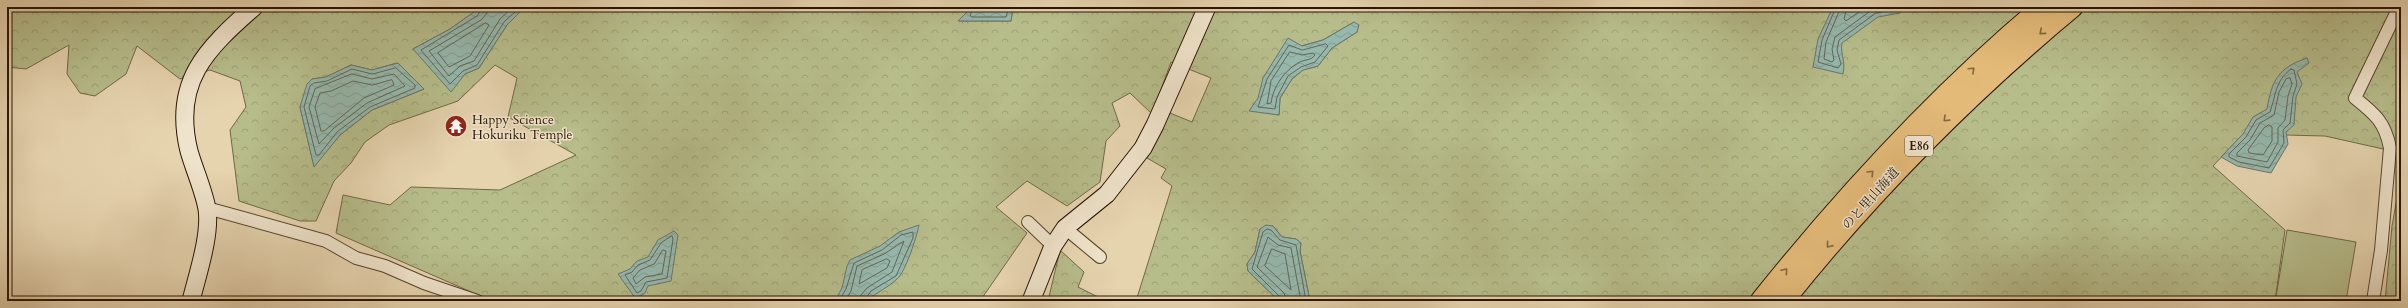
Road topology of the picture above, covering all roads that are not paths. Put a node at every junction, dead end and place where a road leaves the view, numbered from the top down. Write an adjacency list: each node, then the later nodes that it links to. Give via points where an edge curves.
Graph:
1 (254, 7): 6 (street, via 207,52 192,77 184,106 189,149)
2 (1207, 7): 8 (street, via 1143,148 1107,194)
3 (2043, 7): 14 (highway, のと里山海道 / E86, one-way to 3, via 1823,226 1912,130 1968,73)
4 (2072, 7): 15 (highway, のと里山海道 / E86, one-way to 15, via 1980,86 1924,141 1836,236)
5 (2400, 7): 16 (street, via 2355,98 2377,115 2387,133 2390,148 2381,250)
6 (207, 208): 11 (street, via 206,233); 12 (street, via 326,241 356,258 385,266 424,283)
7 (1028, 222): 9 (street)
8 (1065, 228): 9 (street); 10 (street)
9 (1053, 246): 13 (street)
10 (1100, 257)
11 (191, 301)
12 (477, 301)
13 (1031, 301)
14 (1761, 301)
15 (1783, 301)
16 (2373, 301)

